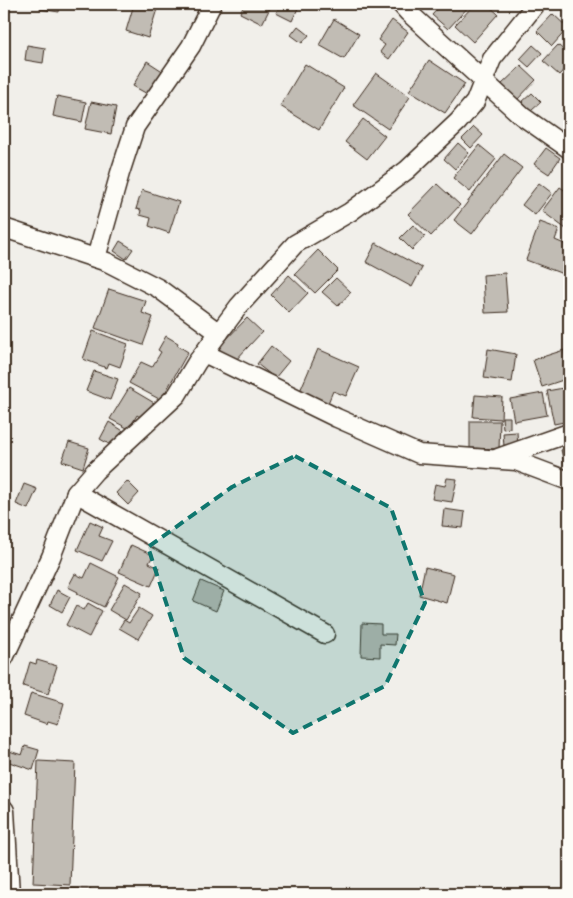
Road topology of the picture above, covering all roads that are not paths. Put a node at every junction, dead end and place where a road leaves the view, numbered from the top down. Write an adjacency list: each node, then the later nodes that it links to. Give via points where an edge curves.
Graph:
1 (212, 4): 7 (street, via 191,46 135,127)
2 (401, 4): 4 (street)
3 (536, 4): 4 (street, via 492,59)
4 (484, 80): 5 (street, via 522,116); 8 (street, via 475,102 458,122 414,164 350,212 296,244 239,306)
5 (569, 149)
6 (4, 228): 7 (street)
7 (96, 258): 8 (street, via 158,288)
8 (219, 333): 9 (street)
9 (204, 353): 11 (street, via 419,454); 13 (street, via 177,395 95,471)
10 (569, 433): 11 (street)
11 (495, 459): 12 (street, via 516,461)
12 (569, 481)
13 (76, 494): 14 (street); 15 (street)
14 (325, 634)
15 (4, 658)
16 (4, 809): 17 (street)
17 (10, 894)

